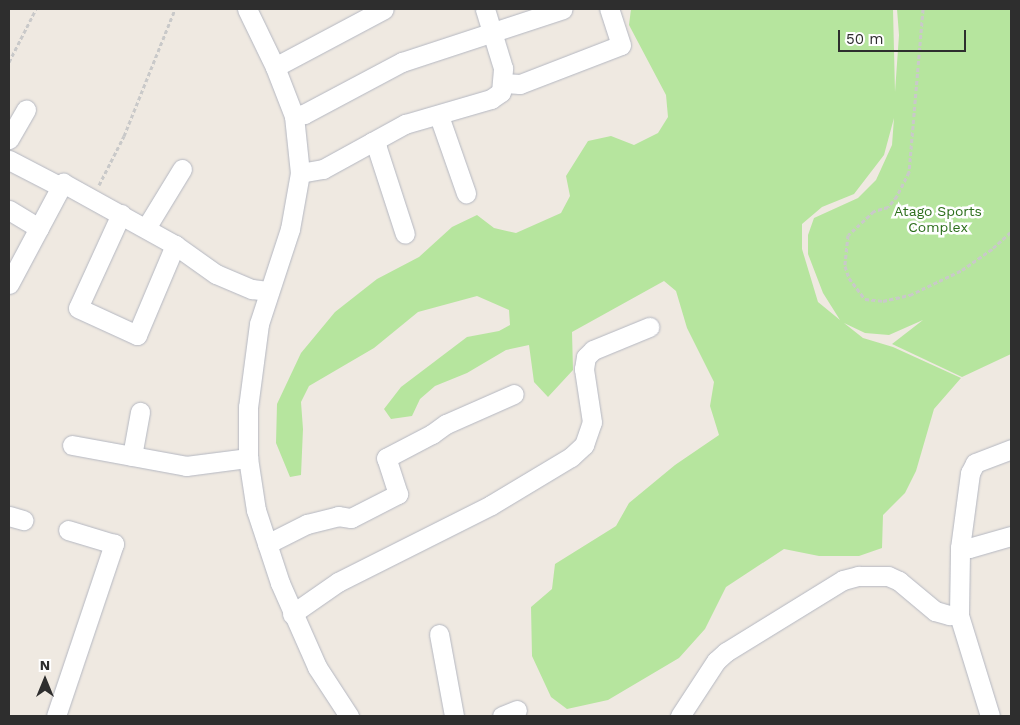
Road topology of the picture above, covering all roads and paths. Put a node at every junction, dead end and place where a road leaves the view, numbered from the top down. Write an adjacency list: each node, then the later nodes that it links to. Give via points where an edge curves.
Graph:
1 (36, 9): 10 (path)
2 (175, 9): 23 (path, via 124,136)
3 (384, 9): 11 (street)
4 (485, 9): 9 (street)
5 (563, 9): 9 (street)
6 (609, 9): 12 (street, via 621,45 520,84)
7 (923, 9): 28 (path, via 909,172 888,206 874,211 848,235 845,266 849,278 865,300 883,301 910,295 962,270)
8 (250, 10): 11 (street)
9 (493, 32): 12 (street, via 503,68); 14 (street, via 402,62 304,114)
10 (9, 62)
11 (275, 67): 14 (street)
12 (503, 83): 15 (street, via 501,92 491,99)
13 (26, 108): 16 (street)
14 (294, 116): 20 (street)
15 (439, 116): 17 (street, via 405,124); 22 (street)
16 (9, 140)
17 (372, 142): 20 (street, via 323,169); 29 (street, via 377,148)
18 (9, 160): 21 (street)
19 (182, 169): 27 (street)
20 (300, 173): 32 (street, via 290,229)
21 (61, 187): 23 (street, via 63,183); 26 (street)
22 (466, 194)
23 (92, 199): 25 (street)
24 (9, 210): 26 (street)
25 (121, 214): 27 (street); 30 (street, via 78,308 137,335)
26 (39, 228): 31 (street)
27 (146, 228): 30 (street)
28 (1011, 232)
29 (405, 234)
30 (176, 245): 32 (street, via 216,274 252,289)
31 (9, 284)
32 (270, 291): 39 (street, via 259,324 252,366)
33 (649, 327): 44 (street, via 593,350 586,357 584,369 592,422 584,445 571,457 491,505 338,582)
34 (514, 394): 42 (street, via 446,424 386,458 398,494 351,518 338,516 307,524)
35 (140, 412): 38 (street)
36 (72, 445): 38 (street)
37 (1011, 449): 43 (street, via 975,464 970,473)
38 (132, 456): 39 (street, via 186,466)
39 (248, 458): 42 (street, via 256,510)
40 (68, 530): 47 (street, via 114,544)
41 (1011, 536): 43 (street)
42 (267, 544): 44 (street)
43 (960, 548): 45 (street)
44 (292, 614): 48 (street, via 317,667)
45 (959, 615): 50 (street, via 935,611 899,581 888,576 858,576 843,580 726,652 716,661); 51 (street)
46 (439, 634): 49 (street)
47 (56, 716)
48 (349, 716)
49 (454, 716)
50 (680, 716)
51 (990, 716)

